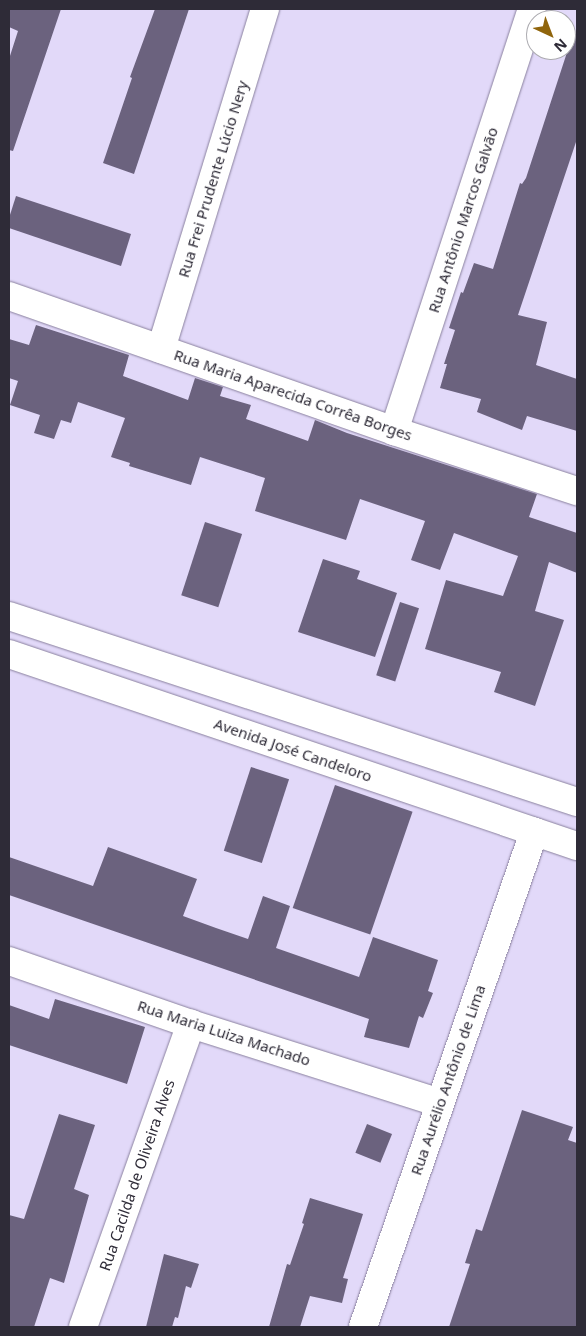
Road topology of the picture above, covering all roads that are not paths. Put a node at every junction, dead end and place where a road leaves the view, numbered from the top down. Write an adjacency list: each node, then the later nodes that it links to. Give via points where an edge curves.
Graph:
1 (265, 9): 4 (street, Rua Frei Prudente Lúcio Nery)
2 (532, 9): 5 (street, Rua Antônio Marcos Galvão)
3 (9, 296): 4 (street, Rua Maria Aparecida Corrêa Borges)
4 (161, 349): 5 (street, Rua Maria Aparecida Corrêa Borges)
5 (394, 431): 6 (street, Rua Maria Aparecida Corrêa Borges)
6 (577, 492)
7 (9, 616): 9 (street)
8 (9, 654): 10 (street, Avenida José Candeloro)
9 (367, 733): 10 (street, via 352,757); 11 (street)
10 (353, 771): 12 (street, Avenida José Candeloro)
11 (577, 802)
12 (534, 832): 13 (street, Avenida José Candeloro); 16 (street, Rua Aurélio Antônio de Lima)
13 (577, 846)
14 (9, 961): 15 (street, Rua Maria Luiza Machado)
15 (191, 1024): 16 (street, Rua Maria Luiza Machado); 17 (street, Rua Cacilda de Oliveira Alves)
16 (440, 1103): 18 (street, Rua Aurélio Antônio de Lima)
17 (84, 1327)
18 (362, 1327)

